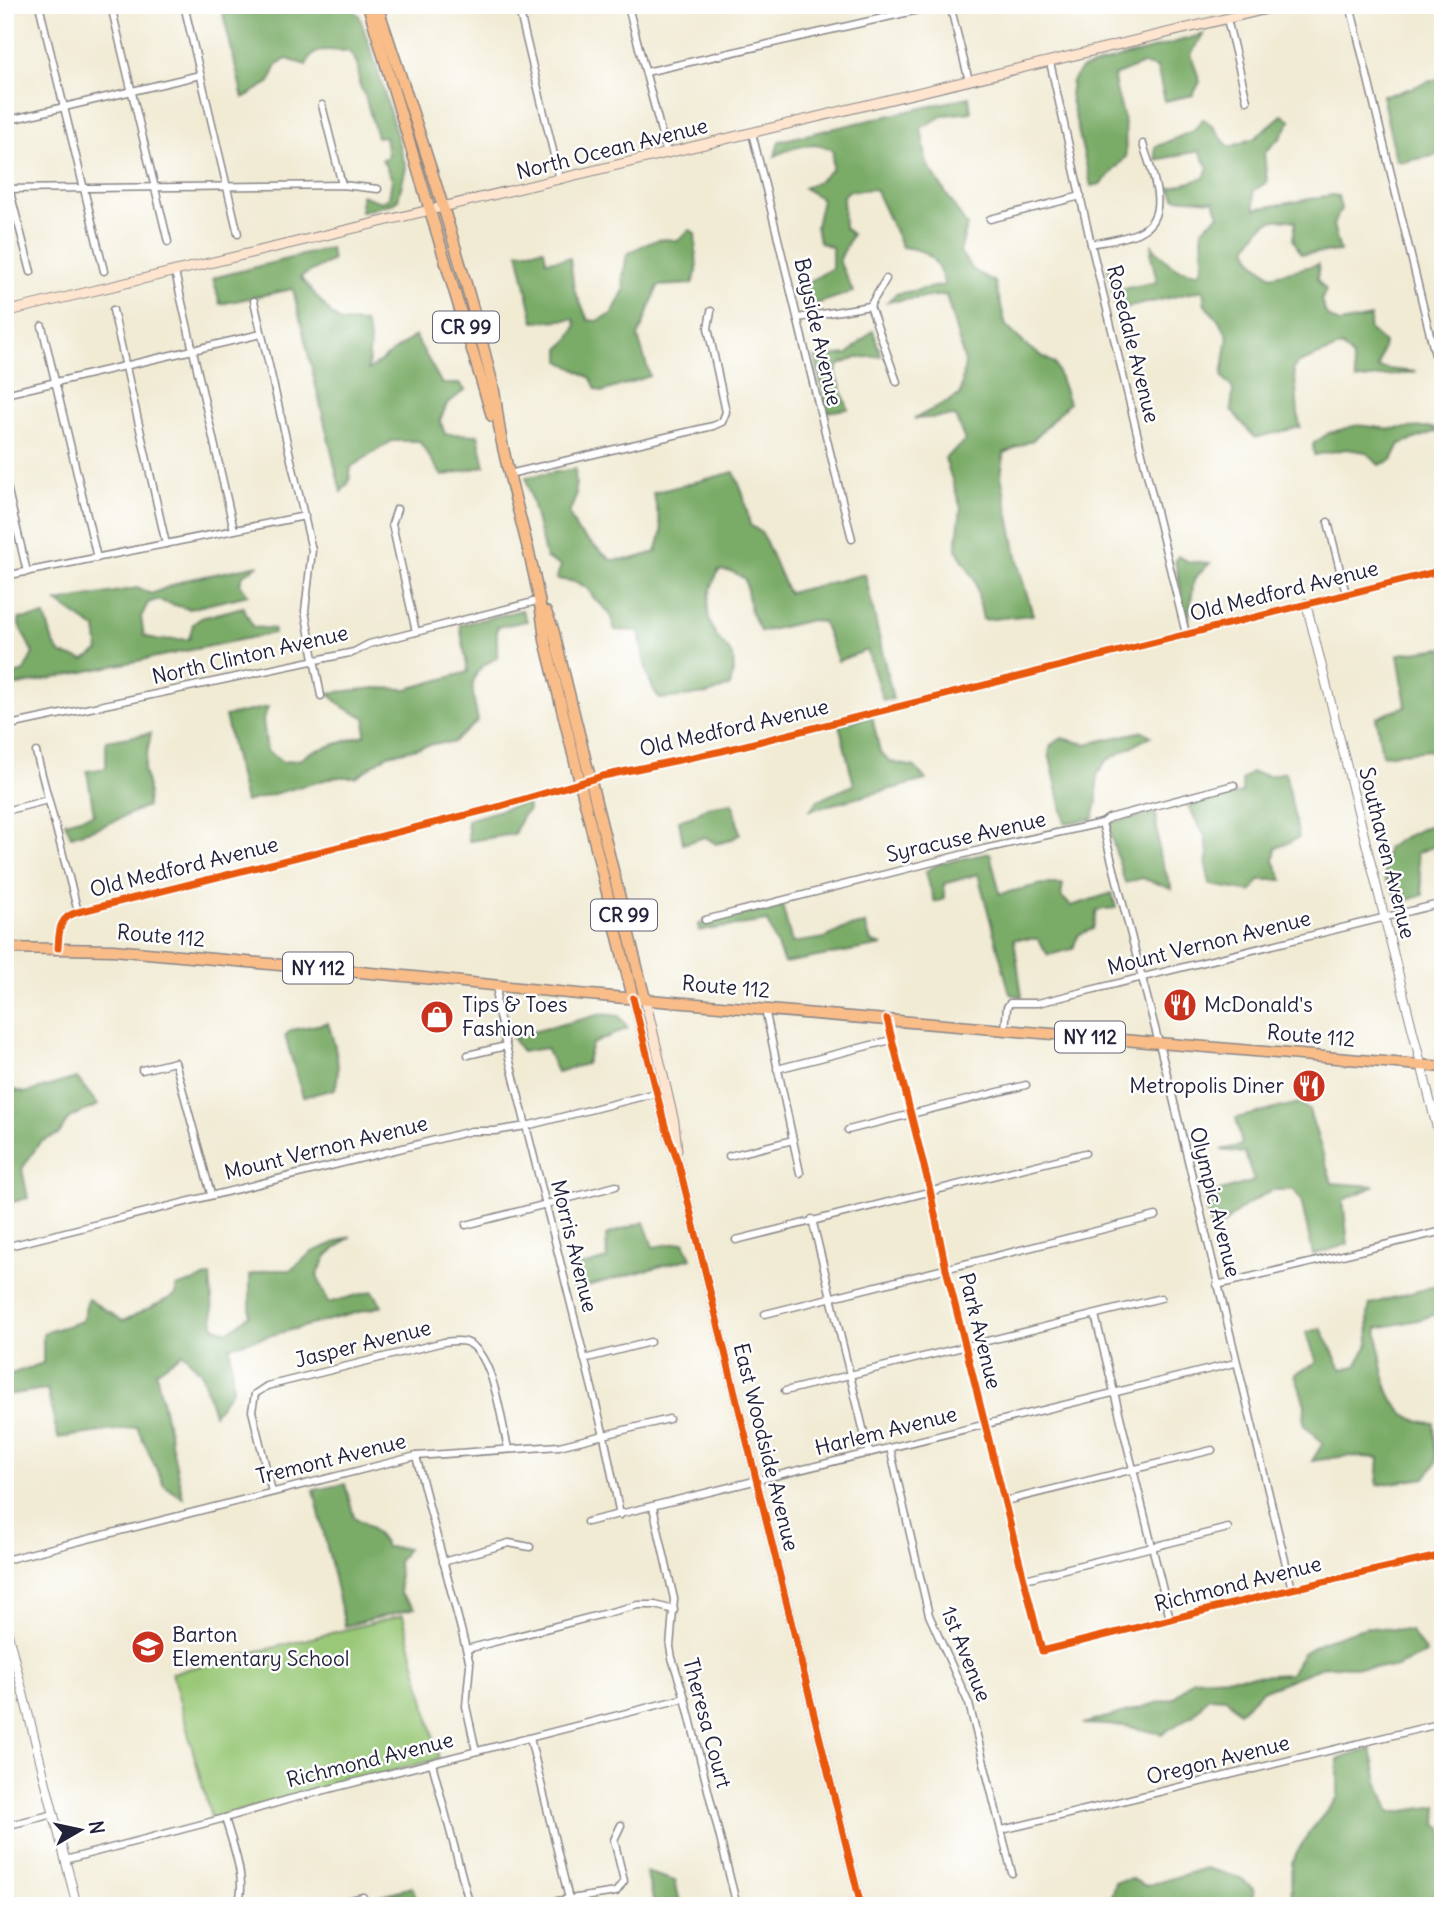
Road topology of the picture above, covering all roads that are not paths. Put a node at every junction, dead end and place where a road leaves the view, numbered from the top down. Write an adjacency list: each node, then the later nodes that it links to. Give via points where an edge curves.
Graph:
1 (39, 5): 20 (street)
2 (184, 5): 15 (street)
3 (368, 5): 35 (main road, CR 99)
4 (377, 5): 34 (main road, CR 99)
5 (518, 5): 26 (street)
6 (940, 5): 14 (street)
7 (950, 5): 16 (street)
8 (1283, 5): 12 (main road, North Ocean Avenue)
9 (1349, 5): 56 (street)
10 (112, 10): 17 (street)
11 (629, 10): 14 (street)
12 (1227, 19): 13 (main road, North Ocean Avenue); 18 (street)
13 (1050, 62): 16 (main road, North Ocean Avenue); 33 (street, Rosedale Avenue)
14 (646, 72): 24 (street)
15 (200, 75): 17 (street); 30 (street)
16 (969, 81): 22 (main road, North Ocean Avenue)
17 (131, 91): 20 (street); 28 (street)
18 (1248, 101)
19 (322, 105): 27 (street)
20 (63, 108): 21 (street); 29 (street)
21 (5, 121)
22 (752, 134): 24 (main road, North Ocean Avenue); 49 (street, Bayside Avenue)
23 (1143, 144): 39 (street, via 1158,211 1138,233)
24 (667, 154): 26 (main road, North Ocean Avenue)
25 (5, 173): 31 (street)
26 (560, 180): 34 (main road, North Ocean Avenue)
27 (342, 185): 30 (street); 32 (street)
28 (154, 187): 29 (street); 30 (street); 38 (street)
29 (83, 188): 31 (street); 40 (street)
30 (227, 188): 37 (street)
31 (7, 189): 41 (street)
32 (378, 189)
33 (1080, 196): 36 (street); 39 (street, Rosedale Avenue)
34 (442, 208): 35 (main road, North Ocean Avenue); 58 (main road, CR 99, via 494,389)
35 (430, 211): 42 (main road, North Ocean Avenue); 58 (main road, CR 99)
36 (990, 219)
37 (238, 234)
38 (168, 242)
39 (1091, 244): 75 (street, Rosedale Avenue)
40 (104, 271)
41 (31, 272)
42 (175, 272): 48 (main road, North Ocean Avenue); 52 (street)
43 (886, 279): 45 (street)
44 (254, 301): 51 (street)
45 (870, 306): 49 (street); 55 (street)
46 (113, 310): 53 (street)
47 (711, 311): 59 (street, via 708,328 726,412 722,422)
48 (5, 312)
49 (798, 318): 65 (street, Bayside Avenue)
50 (42, 326): 54 (street)
51 (261, 334): 52 (street); 62 (street)
52 (193, 349): 53 (street); 64 (street)
53 (125, 366): 54 (street); 66 (street)
54 (54, 382): 57 (street); 67 (street)
55 (897, 382)
56 (1443, 388)
57 (5, 394)
58 (502, 442): 59 (main road, CR 99)
59 (509, 474): 72 (main road, CR 99)
60 (5, 478): 69 (street)
61 (397, 509): 74 (street, via 392,524)
62 (305, 516): 64 (street); 76 (street, via 313,556 305,611)
63 (1328, 522): 71 (street)
64 (234, 530): 66 (street)
65 (852, 539)
66 (166, 544): 67 (street)
67 (97, 558): 69 (street)
68 (1443, 570): 71 (street, Old Medford Avenue)
69 (27, 572): 70 (street)
70 (5, 576)
71 (1346, 594): 73 (street, Old Medford Avenue)
72 (541, 600): 74 (street, North Clinton Avenue); 80 (main road, CR 99, via 553,629); 81 (main road, CR 99, via 545,640)
73 (1307, 603): 75 (street, Old Medford Avenue); 88 (street, Southaven Avenue)
74 (415, 632): 76 (street, North Clinton Avenue)
75 (1186, 634): 80 (street, Old Medford Avenue, via 722,751)
76 (313, 661): 77 (street); 78 (street, North Clinton Avenue)
77 (321, 696)
78 (5, 726)
79 (36, 752): 83 (street)
80 (591, 779): 81 (street, Old Medford Avenue); 94 (main road, East Woodside Avenue / CR 99)
81 (579, 783): 87 (street, Old Medford Avenue); 94 (main road, East Woodside Avenue / CR 99)
82 (1234, 785): 85 (street, Syracuse Avenue)
83 (48, 800): 84 (street); 87 (street)
84 (5, 810)
85 (1102, 823): 89 (street, Syracuse Avenue); 92 (street, Olympic Avenue)
86 (1443, 903): 88 (street, Mount Vernon Avenue)
87 (78, 912): 90 (street, Old Medford Avenue, via 62,922)
88 (1385, 917): 92 (street, Mount Vernon Avenue); 102 (street, Southaven Avenue)
89 (705, 919)
90 (58, 947): 91 (main road, Route 112 / NY 112); 93 (main road, Route 112 / NY 112)
91 (5, 948)
92 (1142, 977): 97 (street, Mount Vernon Avenue, via 1038,1003 1010,1003); 99 (street, Olympic Avenue)
93 (498, 986): 94 (main road, Route 112 / NY 112); 100 (street, Morris Avenue, via 496,1003)
94 (639, 999): 95 (main road, Route 112 / NY 112); 107 (main road, East Woodside Avenue / CR 99); 115 (main road, East Woodside Avenue / CR 99, via 674,1122)
95 (765, 1009): 96 (main road, Route 112 / NY 112); 104 (street)
96 (887, 1019): 97 (main road, Route 112 / NY 112); 98 (street, Park Avenue)
97 (1004, 1030): 99 (main road, Route 112 / NY 112)
98 (891, 1040): 104 (street); 108 (street, Park Avenue)
99 (1159, 1043): 102 (main road, Route 112 / NY 112); 128 (street, Olympic Avenue)
100 (506, 1046): 101 (street); 109 (street, Morris Avenue)
101 (468, 1055)
102 (1422, 1066): 103 (main road, Route 112 / NY 112); 112 (street, Southaven Avenue)
103 (1443, 1067)
104 (777, 1069): 111 (street)
105 (142, 1070): 119 (street, via 175,1062)
106 (1027, 1085): 108 (street)
107 (656, 1093): 109 (street, Mount Vernon Avenue); 115 (main road, East Woodside Avenue / CR 99)
108 (910, 1114): 110 (street); 118 (street, Park Avenue)
109 (526, 1126): 119 (street, Mount Vernon Avenue, via 471,1131); 120 (street, Morris Avenue)
110 (848, 1130)
111 (793, 1140): 114 (street); 116 (street)
112 (1443, 1152)
113 (1085, 1153): 118 (street)
114 (729, 1156)
115 (678, 1165): 149 (main road, East Woodside Avenue / CR 99)
116 (800, 1172)
117 (616, 1186): 120 (street)
118 (930, 1190): 122 (street); 127 (street, Park Avenue)
119 (211, 1194): 126 (street, Mount Vernon Avenue)
120 (545, 1204): 123 (street); 135 (street, Morris Avenue)
121 (1156, 1216): 127 (street)
122 (812, 1219): 125 (street); 129 (street)
123 (466, 1225)
124 (1443, 1231): 128 (street)
125 (736, 1240)
126 (5, 1247)
127 (946, 1269): 129 (street); 134 (street, Park Avenue)
128 (1217, 1285): 136 (street, Olympic Avenue)
129 (831, 1297): 131 (street); 137 (street)
130 (1161, 1298): 132 (street)
131 (765, 1314)
132 (1095, 1315): 134 (street); 139 (street)
133 (650, 1342): 135 (street)
134 (966, 1348): 137 (street); 141 (street, Park Avenue)
135 (584, 1359): 142 (street, Morris Avenue)
136 (1235, 1363): 139 (street, Harlem Avenue); 162 (street, Olympic Avenue)
137 (851, 1375): 138 (street); 146 (street)
138 (785, 1391)
139 (1114, 1392): 141 (street, Harlem Avenue); 148 (street)
140 (669, 1419): 142 (street, Tremont Avenue)
141 (985, 1424): 144 (street, Harlem Avenue); 151 (street, Park Avenue)
142 (604, 1436): 143 (street, Tremont Avenue, via 559,1446); 153 (street, Morris Avenue)
143 (508, 1448): 147 (street, Tremont Avenue); 150 (street, Jasper Avenue, via 483,1355 466,1342 444,1342 267,1386 255,1394 252,1411)
144 (890, 1448): 146 (street, Harlem Avenue); 179 (street, 1st Avenue, via 929,1615 969,1704)
145 (1212, 1450): 148 (street)
146 (869, 1453): 149 (street, Harlem Avenue)
147 (416, 1456): 150 (street, Tremont Avenue); 160 (street)
148 (1132, 1469): 151 (street); 157 (street)
149 (756, 1480): 152 (street, Harlem Avenue); 191 (main road, East Woodside Avenue / CR 99)
150 (272, 1492): 159 (street, Tremont Avenue)
151 (1005, 1501): 161 (street, Park Avenue)
152 (653, 1507): 153 (street, Harlem Avenue); 163 (street, Theresa Court)
153 (620, 1515): 154 (street, Harlem Avenue)
154 (587, 1522)
155 (1228, 1528): 157 (street)
156 (530, 1547): 160 (street, via 509,1542)
157 (1152, 1547): 161 (street); 164 (street)
158 (1443, 1555): 162 (street, Richmond Avenue)
159 (5, 1560)
160 (443, 1562): 166 (street)
161 (1025, 1579): 167 (street, Park Avenue)
162 (1292, 1589): 164 (street, Richmond Avenue)
163 (674, 1610): 166 (street, via 638,1605); 170 (street, Theresa Court, via 670,1647)
164 (1170, 1619): 167 (street, Richmond Avenue)
165 (5, 1622): 168 (street)
166 (467, 1650): 173 (street, via 466,1706)
167 (1042, 1651)
168 (15, 1658): 169 (street); 175 (street)
169 (5, 1661)
170 (685, 1698): 172 (street, Richmond Avenue); 190 (street, Theresa Court)
171 (1443, 1723): 179 (street, Oregon Avenue)
172 (530, 1738): 173 (street, Richmond Avenue); 183 (street)
173 (476, 1751): 174 (street, Richmond Avenue)
174 (432, 1763): 176 (street, Richmond Avenue); 188 (street)
175 (54, 1814): 178 (street); 180 (street)
176 (225, 1818): 180 (street, Richmond Avenue); 184 (street, via 242,1888)
177 (621, 1825): 183 (street, via 614,1840 623,1874 621,1887 608,1894)
178 (5, 1826)
179 (1002, 1830): 181 (street, 1st Avenue)
180 (65, 1860): 185 (street)
181 (1012, 1873)
182 (363, 1897): 187 (street)
183 (569, 1899): 189 (street)
184 (238, 1903): 186 (street)
185 (77, 1906)
186 (250, 1906)
187 (325, 1906)
188 (470, 1906)
189 (524, 1906)
190 (737, 1906)
191 (861, 1906)

